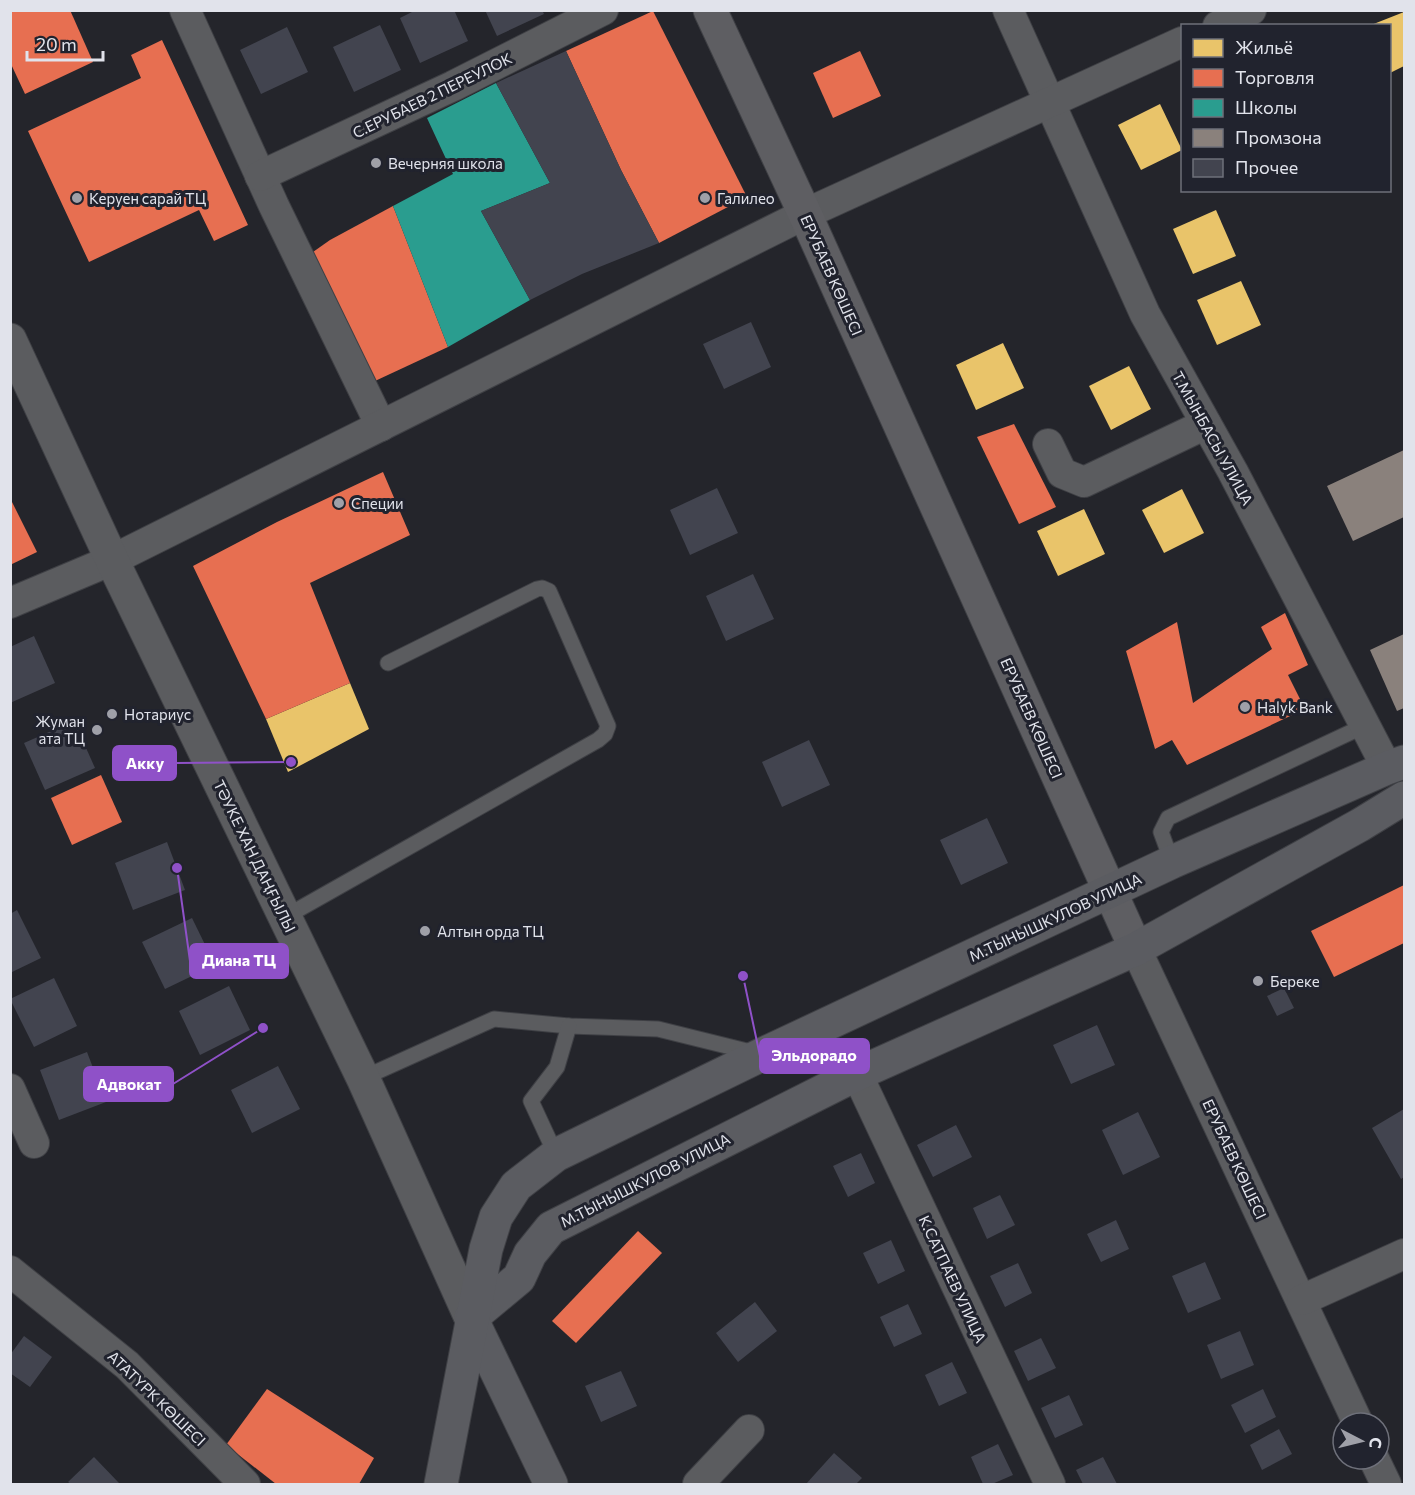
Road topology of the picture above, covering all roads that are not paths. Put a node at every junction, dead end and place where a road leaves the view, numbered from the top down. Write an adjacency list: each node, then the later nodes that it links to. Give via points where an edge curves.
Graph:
1 (184, 10): 9 (street)
2 (603, 10): 9 (street, С.ЕРУБАЕВ 2 ПЕРЕУЛОК, via 453,86)
3 (710, 10): 10 (main road, ЕРУБАЕВ КӨШЕСІ)
4 (1008, 10): 8 (street, Т.МЫНБАСЫ УЛИЦА)
5 (1251, 10): 6 (street)
6 (1222, 24)
7 (1181, 42): 8 (street)
8 (1049, 104): 10 (street); 12 (street, Т.МЫНБАСЫ УЛИЦА, via 1145,314)
9 (260, 176): 13 (street)
10 (805, 214): 13 (street); 22 (main road, ЕРУБАЕВ КӨШЕСІ)
11 (10, 340): 15 (street, ТӘУКЕ ХАН ДАҢҒЫЛЫ)
12 (1206, 424): 14 (street, via 1084,482 1062,473); 18 (street, Т.МЫНБАСЫ УЛИЦА)
13 (381, 426): 15 (street)
14 (1048, 444)
15 (112, 560): 16 (street); 23 (street, ТӘУКЕ ХАН ДАҢҒЫЛЫ)
16 (10, 603)
17 (388, 663): 23 (lane, via 542,588 549,591 608,726 598,740)
18 (1364, 726): 19 (street, Т.МЫНБАСЫ УЛИЦА); 21 (lane, via 1168,818 1161,832)
19 (1396, 765): 21 (main road, М.ТЫНЫШКУЛОВ УЛИЦА)
20 (1404, 798): 24 (main road, М.ТЫНЫШКУЛОВ УЛИЦА)
21 (1172, 862): 22 (main road, М.ТЫНЫШКУЛОВ УЛИЦА)
22 (1111, 892): 24 (main road, ЕРУБАЕВ КӨШЕСІ); 26 (main road, М.ТЫНЫШКУЛОВ УЛИЦА)
23 (285, 917): 28 (street, ТӘУКЕ ХАН ДАҢҒЫЛЫ)
24 (1136, 949): 27 (main road, М.ТЫНЫШКУЛОВ УЛИЦА); 34 (street, ЕРУБАЕВ КӨШЕСІ)
25 (569, 1026): 26 (lane, via 658,1029); 28 (lane, via 494,1019); 31 (lane, via 557,1067 531,1101)
26 (761, 1055): 31 (main road, М.ТЫНЫШКУЛОВ УЛИЦА)
27 (857, 1074): 35 (main road, М.ТЫНЫШКУЛОВ УЛИЦА, via 551,1228 530,1254 519,1278); 43 (street, К.САТПАЕВ УЛИЦА)
28 (363, 1078): 35 (street, ТӘУКЕ ХАН ДАҢҒЫЛЫ)
29 (10, 1089): 30 (street)
30 (34, 1143)
31 (556, 1155): 35 (main road, М.ТЫНЫШКУЛОВ УЛИЦА, via 516,1186 495,1217)
32 (1404, 1254): 34 (street)
33 (10, 1271): 39 (street, АТАТҮРК КӨШЕСІ, via 126,1365)
34 (1302, 1300): 36 (street, ЕРУБАЕВ КӨШЕСІ)
35 (471, 1318): 40 (main road); 41 (main road)
36 (1353, 1411)
37 (749, 1430): 42 (street)
38 (1380, 1471): 44 (street)
39 (245, 1485)
40 (441, 1485)
41 (551, 1485)
42 (698, 1485)
43 (1050, 1485)
44 (1386, 1485)

